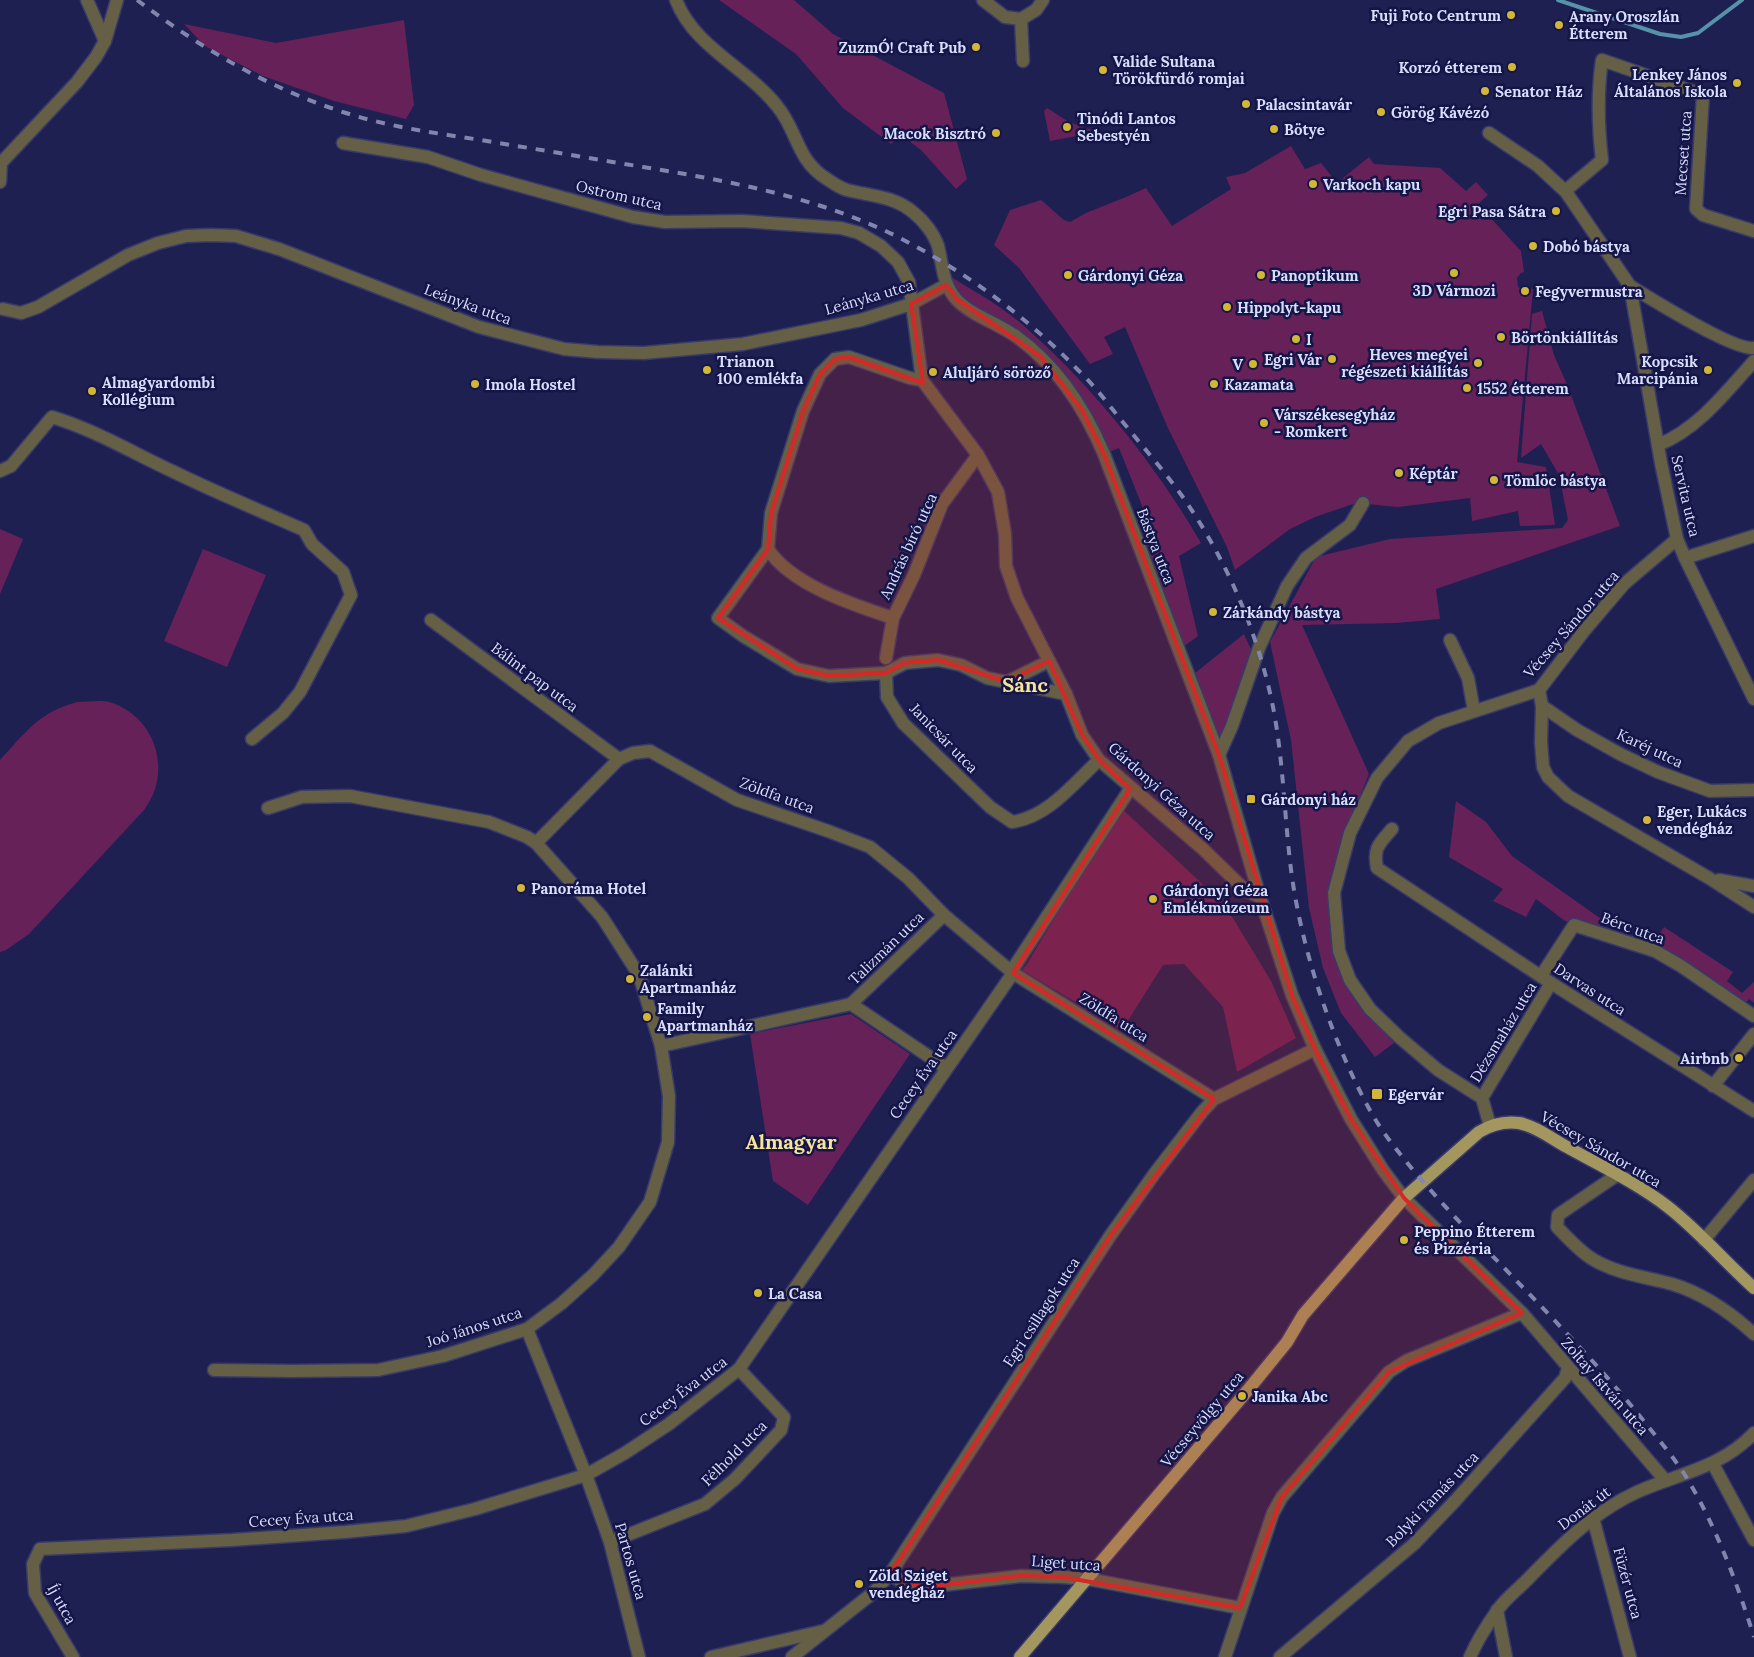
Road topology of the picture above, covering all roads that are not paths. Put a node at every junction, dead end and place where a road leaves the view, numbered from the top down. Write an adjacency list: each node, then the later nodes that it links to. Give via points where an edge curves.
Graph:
1 (87, 0): 7 (street)
2 (117, 0): 7 (street)
3 (676, 0): 15 (street, Bástya utca, via 685,18 699,34 778,107 812,168 845,190 887,198 915,213 937,244)
4 (983, 0): 6 (street, via 1005,17)
5 (1043, 0): 6 (street, via 1036,10)
6 (1021, 19): 8 (street)
7 (105, 41): 11 (street, via 77,82)
8 (1023, 61)
9 (1489, 133): 13 (street, via 1538,166)
10 (343, 143): 17 (street, Ostrom utca, via 428,157 547,194 665,222 742,221 841,228 859,233 881,246 898,262 910,282)
11 (1, 164): 12 (street)
12 (0, 182)
13 (1565, 191): 14 (street, Mecset utca, via 1602,160 1598,112 1602,60 1703,95 1696,209 1703,215); 16 (street)
14 (1754, 231)
15 (946, 285): 17 (street, Leányka utca); 43 (street, Bástya utca, via 965,306 1017,337 1040,356 1059,376 1082,410 1104,454)
16 (1630, 286): 19 (street, via 1722,338); 22 (street, Servita utca)
17 (911, 304): 18 (street, Leányka utca, via 861,320 743,344 644,353 564,349 479,328 257,241 211,235 186,236 128,255 38,307 21,313); 21 (street, Gárdonyi Géza utca)
18 (1, 309)
19 (1754, 348)
20 (1754, 361): 22 (street, via 1704,415)
21 (922, 380): 23 (street, Gárdonyi Géza utca); 28 (street, via 849,357 835,358 820,374 803,411 771,514)
22 (1658, 445): 27 (street, Servita utca)
23 (978, 455): 30 (street, András bíró utca, via 942,504); 34 (street, Gárdonyi Géza utca, via 998,492 1006,566 1017,598)
24 (0, 471): 42 (street, via 11,466 52,417 102,436 173,472 304,530 312,544 343,572 351,595 300,692 283,713)
25 (1364, 503): 43 (street, via 1350,525 1306,558 1286,586)
26 (1754, 536): 29 (street)
27 (1677, 539): 29 (street, Servita utca); 37 (street, Vécsey Sándor utca, via 1624,584)
28 (768, 549): 30 (street, via 775,560 811,586); 35 (street, via 718,618 797,668 829,676)
29 (1685, 558): 39 (street, Servita utca)
30 (893, 618): 33 (street, András bíró utca)
31 (431, 620): 44 (street, Bálint pap utca)
32 (1450, 640): 41 (street, via 1468,678)
33 (886, 658)
34 (1049, 661): 36 (street); 38 (street, Gárdonyi Géza utca)
35 (886, 674): 36 (street, via 906,663 938,660); 45 (street, Janicsár utca, via 887,697 903,724 990,808 1012,822 1044,810)
36 (1007, 682): 38 (street)
37 (1539, 690): 40 (street); 41 (street, Vécsey Sándor utca)
38 (1066, 694): 45 (street, Gárdonyi Géza utca, via 1082,735)
39 (1754, 699)
40 (1542, 706): 47 (street, Karéj utca, via 1577,730 1658,772 1710,791); 51 (street, via 1540,742 1543,767 1548,777 1568,796)
41 (1474, 711): 65 (street, Vécsey Sándor utca, via 1439,723 1408,741 1377,778 1350,833 1334,893 1339,951 1350,980 1370,1009 1438,1070)
42 (252, 739)
43 (1219, 755): 53 (street, Bástya utca)
44 (619, 759): 50 (street, Zöldfa utca); 55 (street, Zöldfa utca, via 650,751 737,800 828,830 870,848 908,878)
45 (1099, 760): 46 (street, Gárdonyi Géza utca)
46 (1130, 788): 53 (street, Gárdonyi Géza utca, via 1203,849 1245,890); 56 (street, Cecey Éva utca)
47 (1754, 790)
48 (268, 808): 50 (street, via 302,797 350,796 489,822)
49 (1392, 829): 57 (street, Darvas utca, via 1374,854 1377,868)
50 (536, 843): 61 (street, Joó János utca, via 602,918 639,976)
51 (1709, 878): 52 (street); 54 (street)
52 (1754, 886)
53 (1260, 897): 62 (street, via 1292,995)
54 (1754, 907)
55 (944, 915): 56 (street, Zöldfa utca); 58 (street, Talizmán utca)
56 (1013, 973): 63 (street, Cecey Éva utca); 66 (street, Zöldfa utca)
57 (1546, 980): 59 (street, Bérc utca, via 1574,925 1655,951); 64 (street, Darvas utca); 65 (street, Dézsmaház utca)
58 (851, 1004): 61 (street, Talizmán utca); 63 (street, Talizmán utca)
59 (1754, 1016)
60 (1754, 1034): 64 (street)
61 (661, 1046): 75 (street, Joó János utca, via 669,1096 668,1142 650,1202 619,1247 593,1276)
62 (1315, 1049): 66 (street, Egri csillagok utca); 71 (street, via 1351,1119)
63 (946, 1068): 78 (street, Cecey Éva utca)
64 (1713, 1086): 67 (street, Darvas utca)
65 (1482, 1098): 68 (street)
66 (1214, 1099): 88 (street, Egri csillagok utca, via 1154,1173 1110,1236)
67 (1754, 1111)
68 (1490, 1126): 69 (main road, Vécsey Sándor utca, via 1510,1122 1531,1127); 71 (main road, Vécseyvölgy utca)
69 (1617, 1175): 72 (main road, Vécsey Sándor utca, via 1667,1206); 76 (street, via 1558,1215 1557,1227 1594,1260 1622,1273 1674,1285 1698,1295 1738,1319)
70 (1754, 1180): 72 (street)
71 (1404, 1198): 74 (street); 89 (main road, Vécseyvölgy utca, via 1303,1315 1287,1342 1248,1390)
72 (1704, 1240): 73 (main road, Vécsey Sándor utca)
73 (1754, 1288)
74 (1522, 1313): 77 (street, Zoltay István utca); 90 (street, via 1406,1361 1389,1372 1282,1497 1273,1513)
75 (527, 1329): 79 (street, Joó János utca, via 443,1356 378,1370); 82 (street, Partos utca)
76 (1754, 1334)
77 (1568, 1368): 83 (street, Zoltay István utca); 99 (street, Bolyki Tamás utca, via 1565,1378 1414,1544)
78 (739, 1369): 82 (street, Cecey Éva utca, via 669,1424); 86 (street, Félhold utca, via 784,1417 781,1430 735,1479 705,1504)
79 (214, 1370)
80 (1754, 1433): 81 (street, Donát út)
81 (1713, 1464): 83 (street, Donát út); 85 (street)
82 (586, 1475): 86 (street, Partos utca); 87 (street, Cecey Éva utca, via 406,1526 232,1540 40,1549)
83 (1665, 1480): 84 (street, Donát út, via 1608,1506)
84 (1593, 1518): 91 (street, Donát út, via 1553,1552); 102 (street, Füzér utca)
85 (1754, 1540)
86 (610, 1542): 94 (street, Partos utca)
87 (33, 1564): 93 (street, Íj utca, via 35,1593)
88 (890, 1574): 89 (street, Liget utca, via 902,1582 926,1587 1021,1576); 92 (street, Egri csillagok utca, via 874,1592)
89 (1088, 1579): 90 (street, Liget utca); 97 (main road, Vécseyvölgy utca)
90 (1240, 1608): 98 (street)
91 (1497, 1610): 100 (street, Donát út); 101 (street)
92 (828, 1630): 95 (street, Egri csillagok utca); 96 (street, Egri csillagok utca)
93 (73, 1657)
94 (639, 1657)
95 (711, 1657)
96 (792, 1657)
97 (1020, 1657)
98 (1225, 1657)
99 (1280, 1657)
100 (1470, 1657)
101 (1506, 1657)
102 (1630, 1657)

